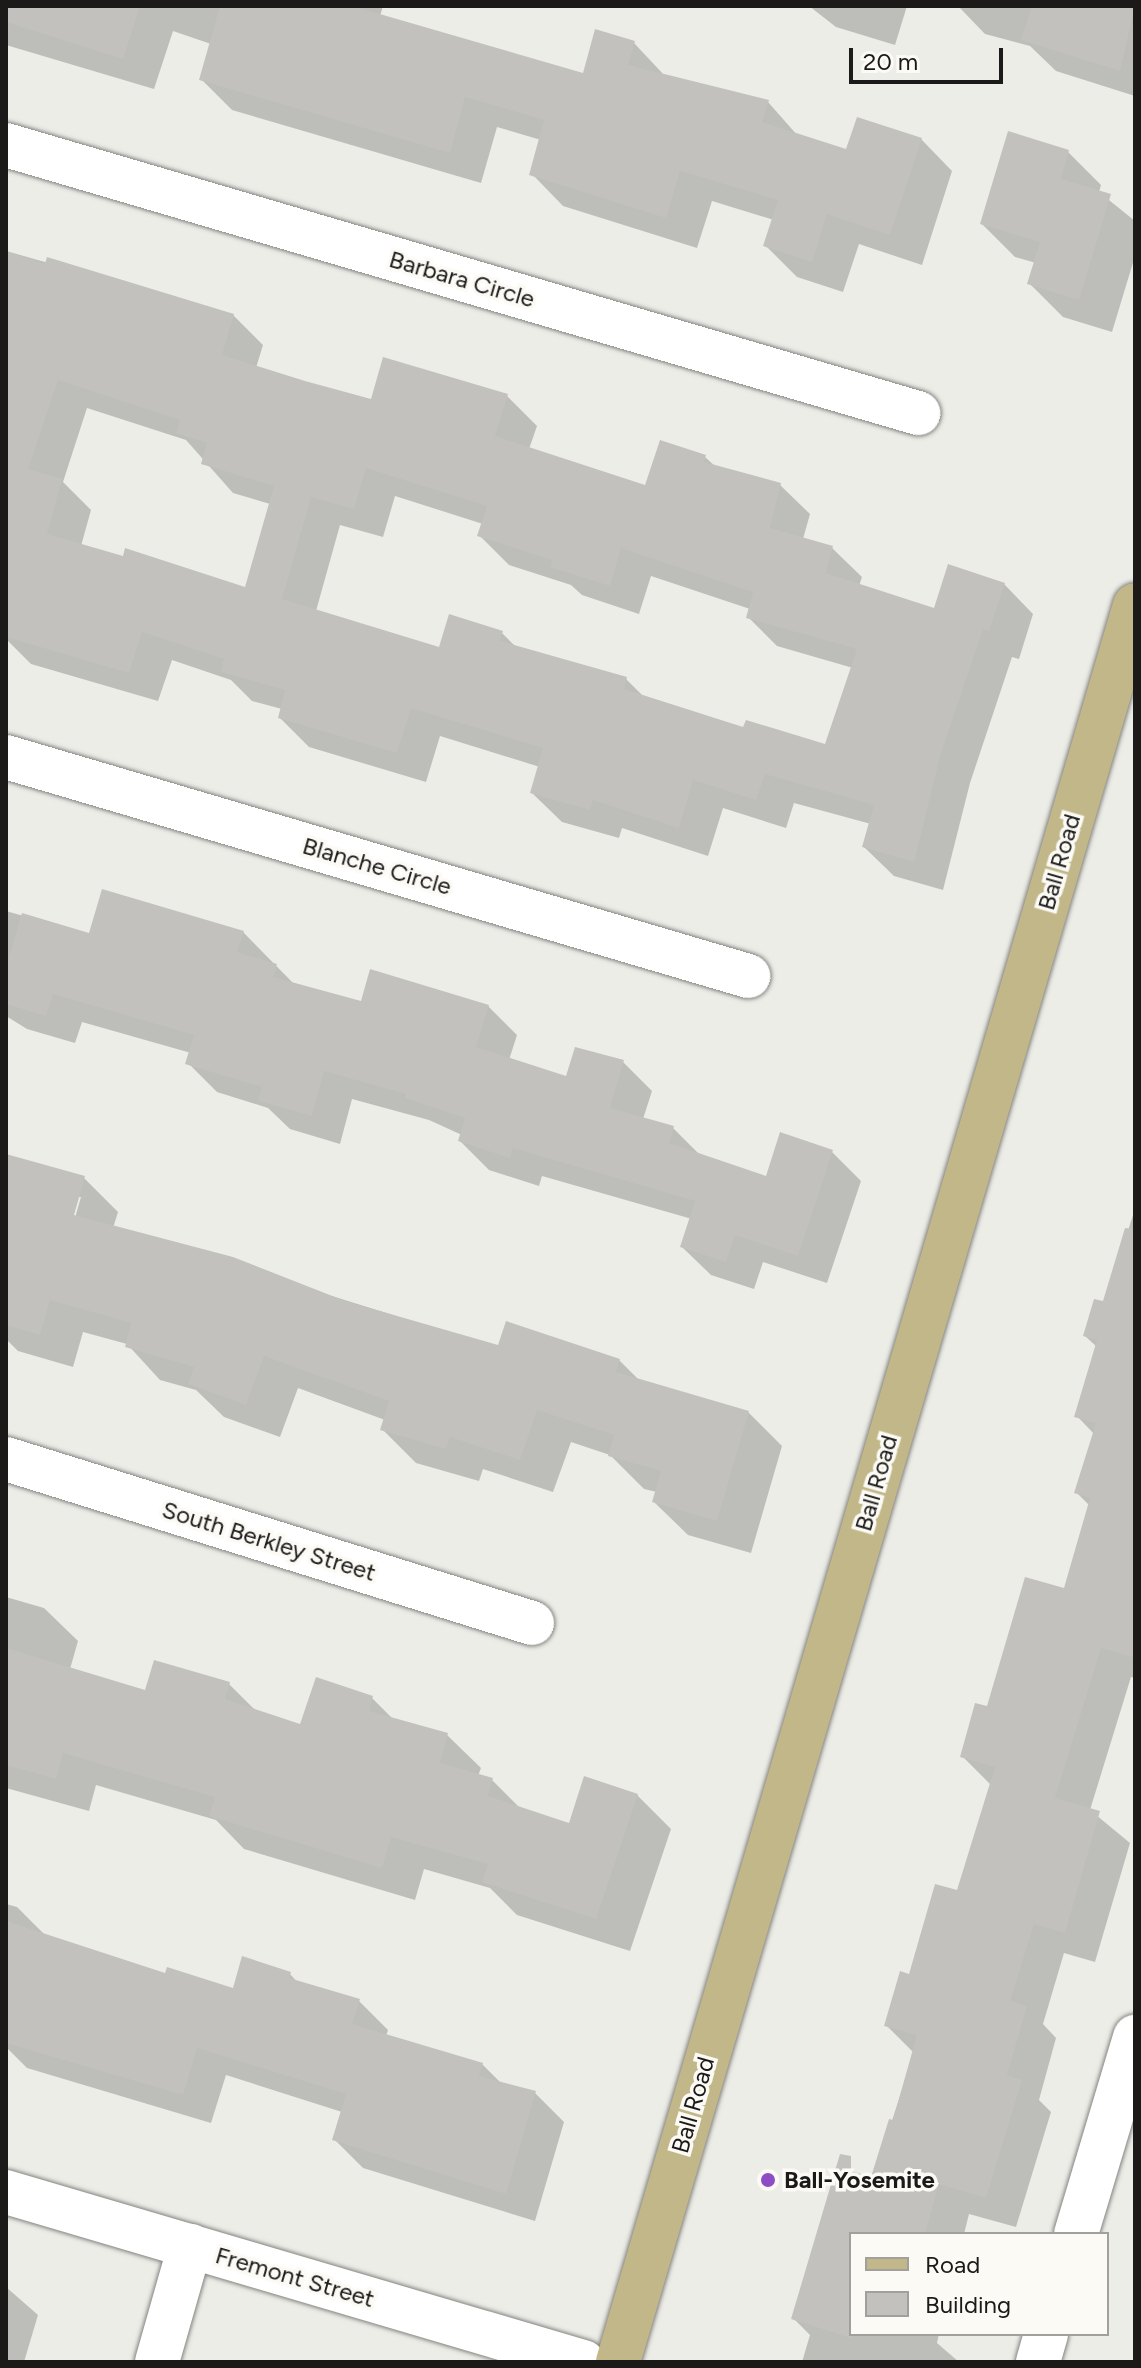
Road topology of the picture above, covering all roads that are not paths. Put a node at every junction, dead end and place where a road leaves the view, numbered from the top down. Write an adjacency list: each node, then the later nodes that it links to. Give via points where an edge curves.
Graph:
1 (6, 145): 2 (street, Barbara Circle)
2 (918, 413)
3 (1135, 605): 15 (main road, Ball Road)
4 (6, 757): 5 (street, Blanche Circle)
5 (748, 976)
6 (6, 1459): 7 (street, South Berkley Street)
7 (532, 1623)
8 (1135, 2037): 10 (street)
9 (6, 2192): 11 (street, Fremont Street)
10 (1077, 2232)
11 (190, 2246): 13 (street); 14 (street, Fremont Street)
12 (1045, 2336): 16 (street)
13 (157, 2362)
14 (583, 2362)
15 (618, 2362)
16 (1038, 2362)

